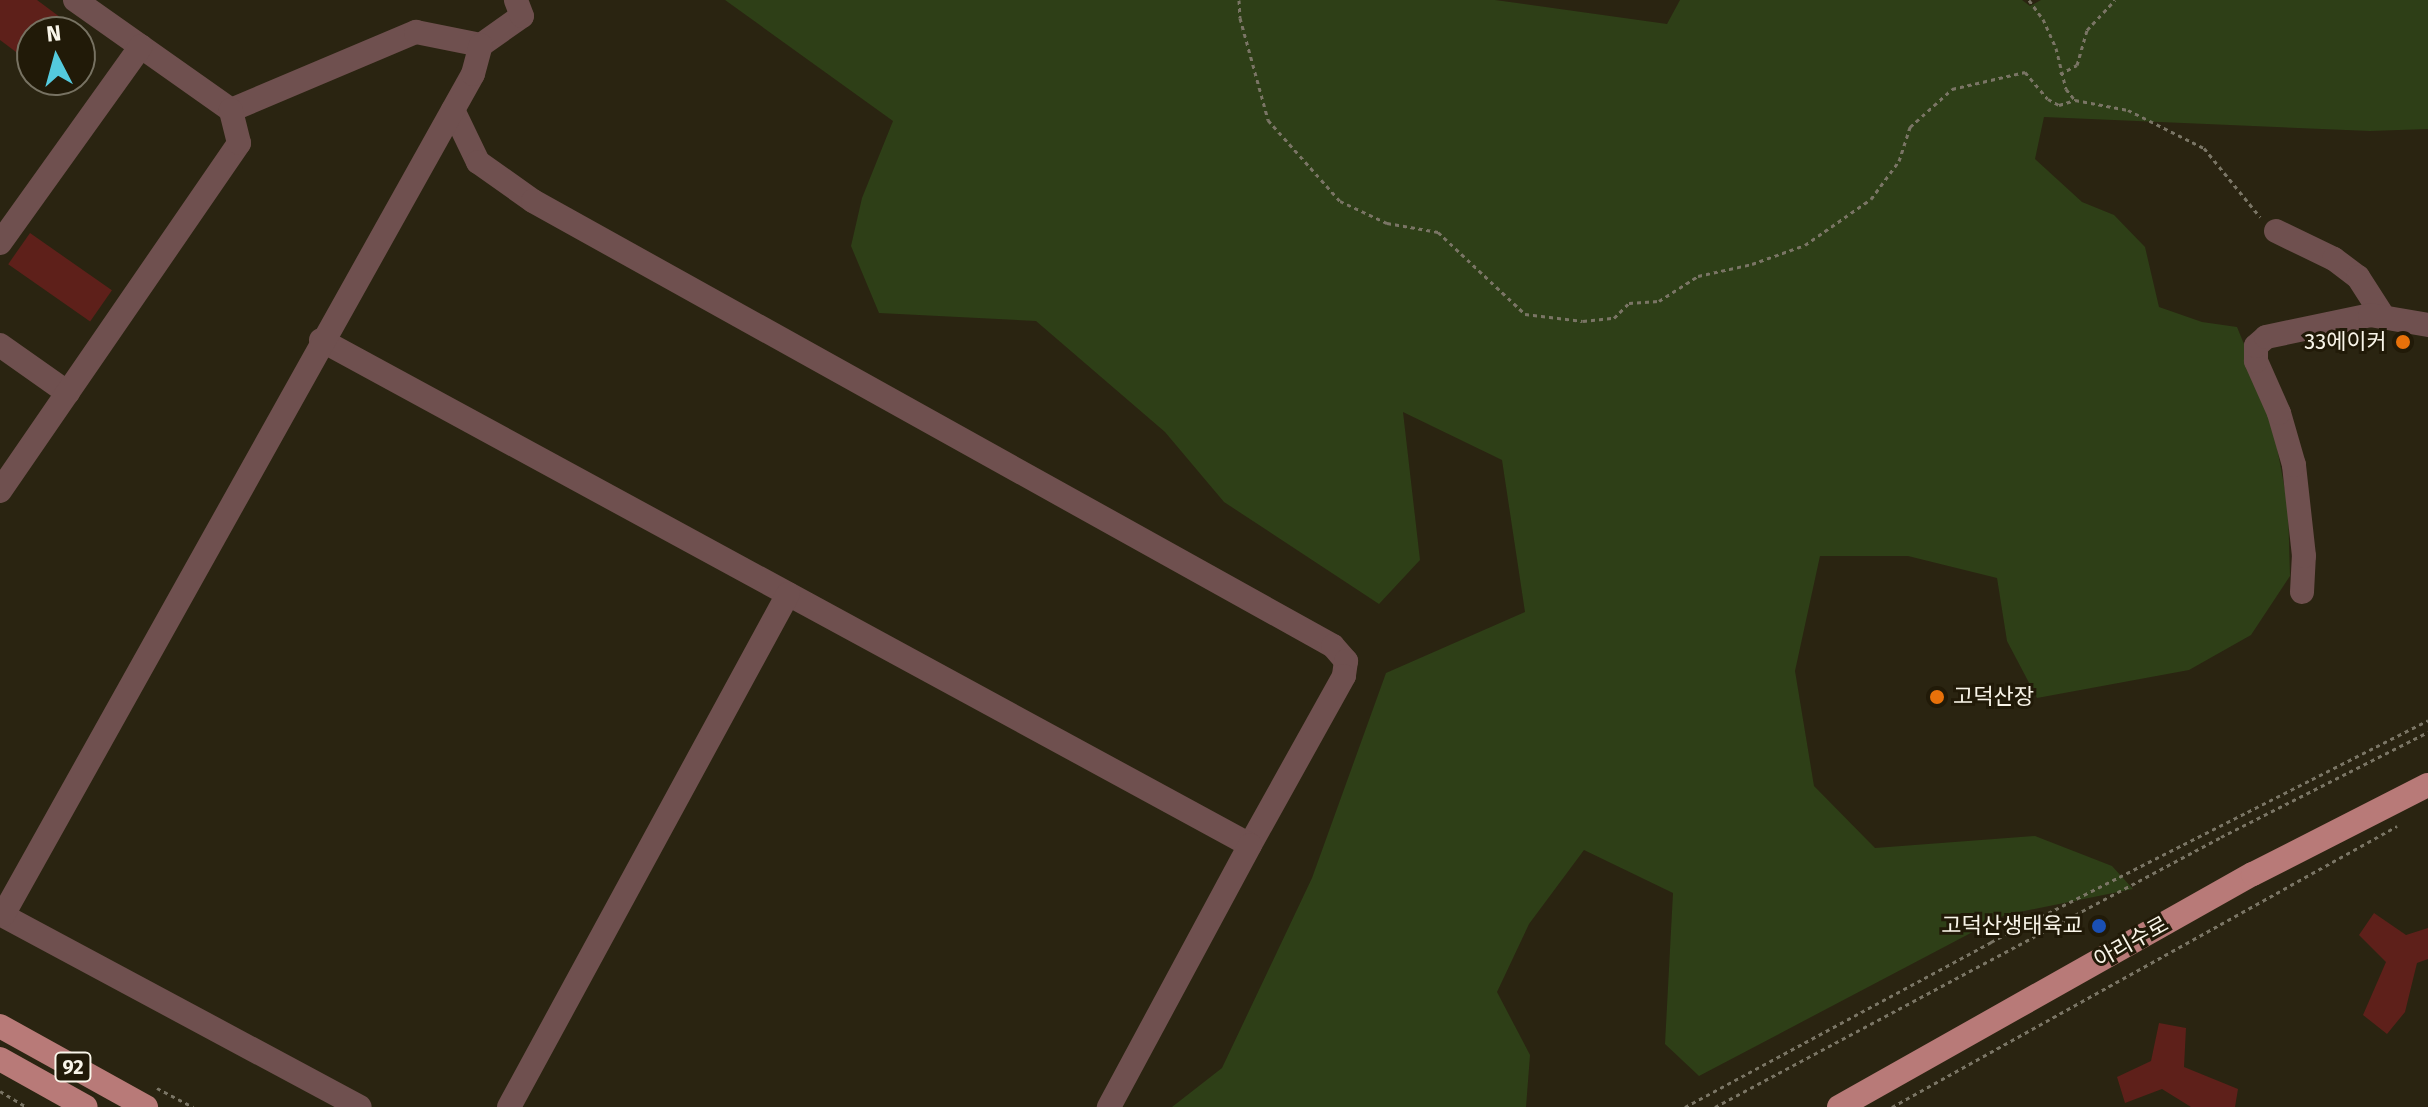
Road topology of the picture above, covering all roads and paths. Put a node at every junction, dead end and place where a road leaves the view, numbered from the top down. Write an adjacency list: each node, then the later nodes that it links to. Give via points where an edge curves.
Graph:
1 (75, 0): 7 (street)
2 (516, 0): 6 (street, via 522,16)
3 (1239, 0): 9 (path, via 1268,120 1340,201 1387,223 1438,232 1525,314 1583,321 1614,318 1629,303 1659,301 1698,276 1805,245 1871,199 1899,161 1910,127 1952,89 2025,72 2048,99 2059,105)
4 (2029, 0): 8 (path, via 2056,48)
5 (2115, 0): 8 (path, via 2087,30 2077,65)
6 (481, 45): 10 (street, via 416,32); 11 (street, via 473,74)
7 (141, 46): 10 (street); 13 (street)
8 (2060, 74): 9 (path)
9 (2075, 100): 12 (path, via 2128,110 2204,148)
10 (231, 110): 18 (street, via 239,143)
11 (453, 110): 16 (street); 26 (street, via 478,162 533,201 1333,646 1346,661 1344,676)
12 (2276, 231): 14 (street, via 2358,277)
13 (0, 243)
14 (2383, 316): 15 (street); 20 (street, via 2328,322 2266,337 2256,346 2256,361 2294,465 2304,556)
15 (2428, 325)
16 (321, 340): 21 (street); 27 (street)
17 (0, 345): 18 (street)
18 (68, 393): 19 (street)
19 (0, 491)
20 (2302, 592)
21 (788, 594): 26 (street); 35 (street)
22 (2428, 720): 37 (path, via 1991,942)
23 (2428, 732): 38 (path)
24 (2428, 785): 39 (main road, 아리수로, via 2253,874)
25 (2401, 824): 40 (path)
26 (1250, 845): 36 (street)
27 (1, 914): 34 (street)
28 (0, 1026): 33 (main road, 92)
29 (0, 1059): 32 (main road, 92)
30 (0, 1091): 31 (path)
31 (27, 1107)
32 (86, 1107)
33 (146, 1107)
34 (360, 1107)
35 (509, 1107)
36 (1109, 1107)
37 (1685, 1107)
38 (1715, 1107)
39 (1839, 1107)
40 (1892, 1107)

